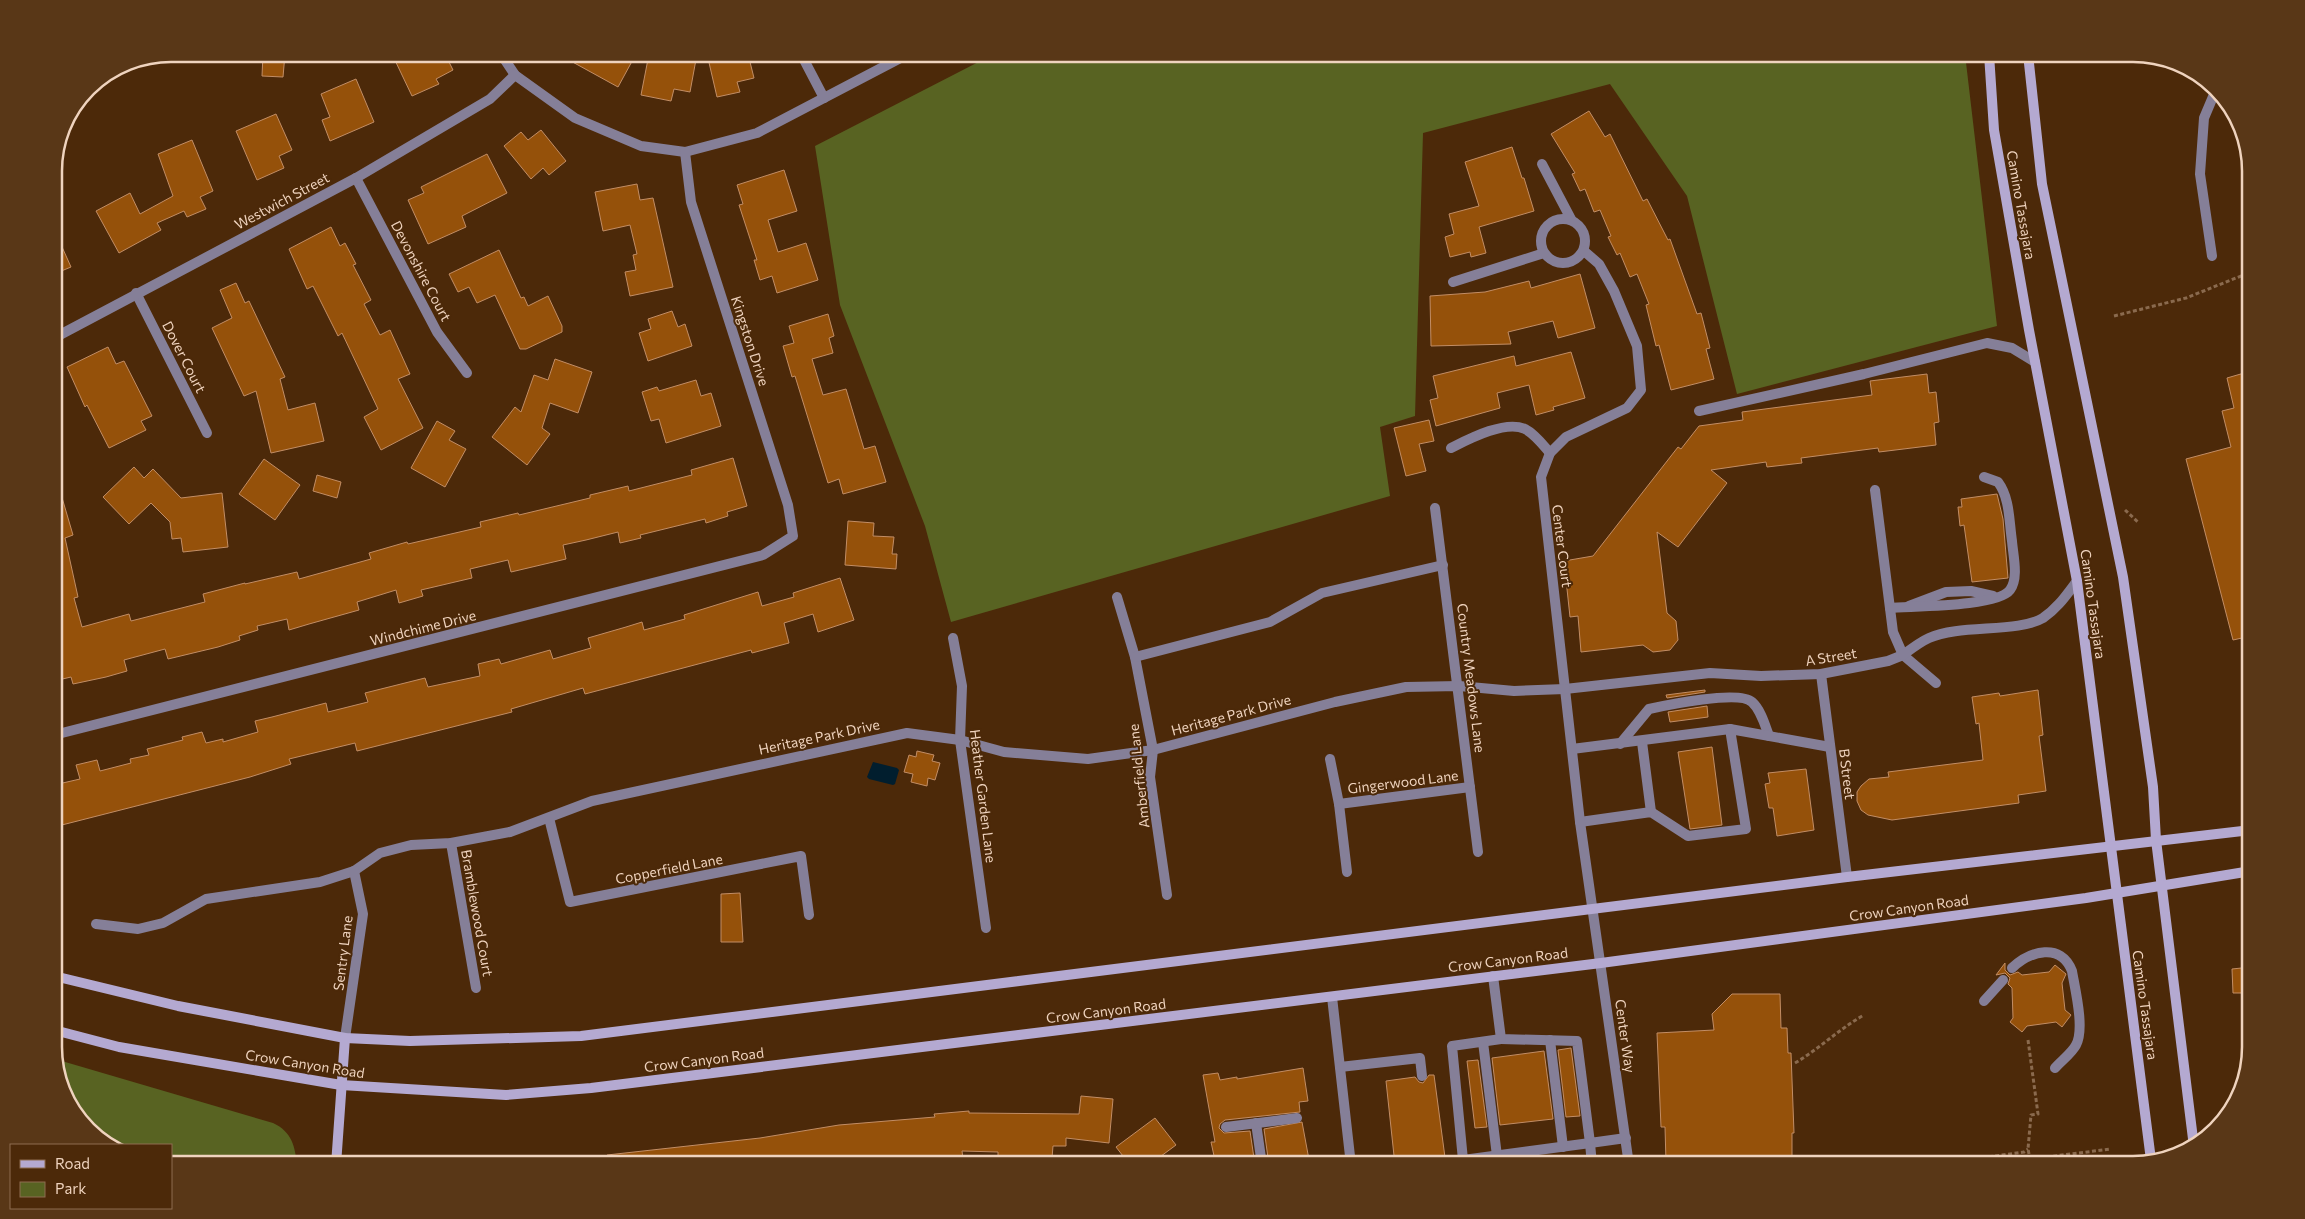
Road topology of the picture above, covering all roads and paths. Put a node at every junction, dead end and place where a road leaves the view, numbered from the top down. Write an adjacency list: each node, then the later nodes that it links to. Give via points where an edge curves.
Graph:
1 (1990, 62): 21 (main road, Camino Tassajara, via 1994,130)
2 (2029, 62): 58 (main road, Camino Tassajara, via 2042,184 2123,578 2153,788)
3 (507, 63): 6 (street)
4 (806, 63): 7 (street)
5 (892, 63): 7 (street)
6 (515, 75): 9 (street, via 575,118 641,146); 11 (street, Westwich Street, via 490,99)
7 (824, 98): 9 (street, via 757,134)
8 (2213, 98): 15 (street, via 2204,118 2200,174)
9 (685, 152): 30 (street, Kingston Drive, via 691,202 788,505)
10 (1542, 164): 12 (street)
11 (356, 178): 18 (street, Westwich Street); 22 (street, Devonshire Court, via 438,332)
12 (1571, 219): 13 (street, via 1584,232); 14 (street, via 1553,220 1546,226 1541,235)
13 (1584, 251): 14 (street, via 1578,258 1560,263); 26 (street, Center Court, via 1600,264 1637,346 1641,390 1627,408 1566,437)
14 (1544, 253): 17 (street)
15 (2212, 256)
16 (2242, 276): 19 (path, via 2186,298)
17 (1453, 282)
18 (136, 293): 20 (street, Westwich Street); 24 (street, Dover Court)
19 (2114, 316)
20 (63, 333)
21 (2035, 362): 23 (street, via 2012,348 1987,343); 32 (main road, Camino Tassajara)
22 (467, 373)
23 (1698, 411)
24 (208, 433)
25 (1451, 448): 26 (street, via 1478,434 1507,427 1524,428)
26 (1550, 453): 41 (street, Center Court, via 1541,477)
27 (1984, 477): 34 (street, via 1998,482 2006,498 2014,563 2013,584 2001,597 1971,591 1946,592 1907,607)
28 (1875, 490): 34 (street)
29 (1435, 508): 31 (street, Country Meadows Lane)
30 (793, 536): 43 (street, Windchime Drive, via 763,555)
31 (1442, 565): 37 (street, via 1322,593 1270,622); 40 (street, Country Meadows Lane)
32 (2077, 580): 36 (street, A Street, via 2059,606 2042,618 1929,638); 60 (main road, Camino Tassajara)
33 (1117, 597): 37 (street, Amberfield Lane)
34 (1890, 608): 36 (street, via 1893,632)
35 (953, 638): 45 (street, Heather Garden Lane, via 962,686)
36 (1903, 655): 38 (street, A Street); 39 (street)
37 (1136, 658): 50 (street, Amberfield Lane)
38 (1821, 674): 41 (street, A Street, via 1760,676 1710,673); 48 (street, B Street)
39 (1936, 683)
40 (1459, 686): 41 (street, Heritage Park Drive, via 1514,691); 50 (street, Heritage Park Drive, via 1406,687 1335,702); 52 (street, Country Meadows Lane)
41 (1565, 689): 49 (street, Center Court)
42 (1730, 729): 44 (street); 46 (street); 54 (street, via 1746,829 1688,836)
43 (63, 733)
44 (1769, 736): 47 (street, via 1760,713 1751,701 1728,697 1649,709); 48 (street)
45 (960, 740): 50 (street, Heritage Park Drive, via 1004,752 1088,759); 55 (street, Heritage Park Drive, via 906,733 592,801); 72 (street, Heather Garden Lane)
46 (1642, 742): 47 (street); 54 (street)
47 (1620, 744): 49 (street)
48 (1830, 747): 65 (street, B Street)
49 (1572, 749): 56 (street, Center Court)
50 (1153, 750): 68 (street, Amberfield Lane, via 1150,776)
51 (1330, 758): 53 (street)
52 (1470, 787): 53 (street, Gingerwood Lane); 61 (street, Country Meadows Lane)
53 (1339, 804): 63 (street)
54 (1651, 812): 56 (street)
55 (549, 818): 59 (street, Heritage Park Drive, via 510,832); 70 (street, Copperfield Lane, via 570,902 801,856)
56 (1580, 822): 69 (street, Center Court)
57 (2242, 831): 58 (main road)
58 (2156, 840): 60 (main road); 66 (main road, Camino Tassajara)
59 (451, 843): 62 (street, Heritage Park Drive, via 411,845 380,853); 78 (street, Bramblewood Court)
60 (2110, 847): 65 (main road); 67 (main road, Camino Tassajara)
61 (1478, 852)
62 (354, 871): 71 (street, Heritage Park Drive, via 320,882 206,899 163,923 138,928); 83 (street, Sentry Lane, via 363,914)
63 (1347, 872)
64 (2242, 873): 66 (main road, Crow Canyon Road)
65 (1847, 877): 69 (main road)
66 (2162, 886): 67 (main road, Crow Canyon Road); 97 (main road, Camino Tassajara)
67 (2116, 894): 73 (main road, Crow Canyon Road); 102 (main road, Camino Tassajara)
68 (1167, 895)
69 (1594, 911): 73 (street, Center Way); 83 (main road, via 581,1036 410,1041)
70 (808, 915)
71 (96, 924)
72 (986, 928)
73 (1601, 962): 75 (main road, Crow Canyon Road); 96 (street, Center Way)
74 (2012, 968): 90 (street, via 2025,957 2047,952 2064,957 2069,963 2078,1036 2076,1045)
75 (1493, 976): 79 (main road, Crow Canyon Road); 84 (street)
76 (63, 978): 83 (main road, via 178,1006)
77 (2003, 980): 80 (street)
78 (476, 988)
79 (1332, 997): 89 (street); 92 (main road, Crow Canyon Road, via 591,1088 506,1095)
80 (1984, 1001)
81 (1864, 1015): 88 (path)
82 (63, 1032): 92 (main road, Crow Canyon Road, via 119,1047)
83 (345, 1038): 92 (main road)
84 (1501, 1039): 85 (street); 87 (street)
85 (1550, 1040): 98 (street, via 1577,1041); 99 (street)
86 (2028, 1040): 100 (path, via 2038,1114 2031,1115)
87 (1483, 1042): 106 (street, via 1452,1046); 107 (street)
88 (1795, 1063)
89 (1340, 1068): 91 (street, via 1420,1058); 105 (street)
90 (2055, 1068)
91 (1422, 1076)
92 (341, 1085): 103 (main road)
93 (1297, 1118): 94 (street)
94 (1256, 1123): 95 (street); 104 (street)
95 (1226, 1128)
96 (1626, 1138): 98 (street); 109 (street, Center Way)
97 (2193, 1139)
98 (1590, 1143): 99 (street); 108 (street)
99 (1563, 1147): 107 (street)
100 (2028, 1149): 110 (path); 111 (path)
101 (2111, 1149): 112 (path)
102 (2150, 1155)
103 (337, 1156)
104 (1261, 1156)
105 (1350, 1156)
106 (1462, 1156)
107 (1497, 1156)
108 (1591, 1156)
109 (1628, 1156)
110 (1995, 1156)
111 (2029, 1156)
112 (2061, 1156)

